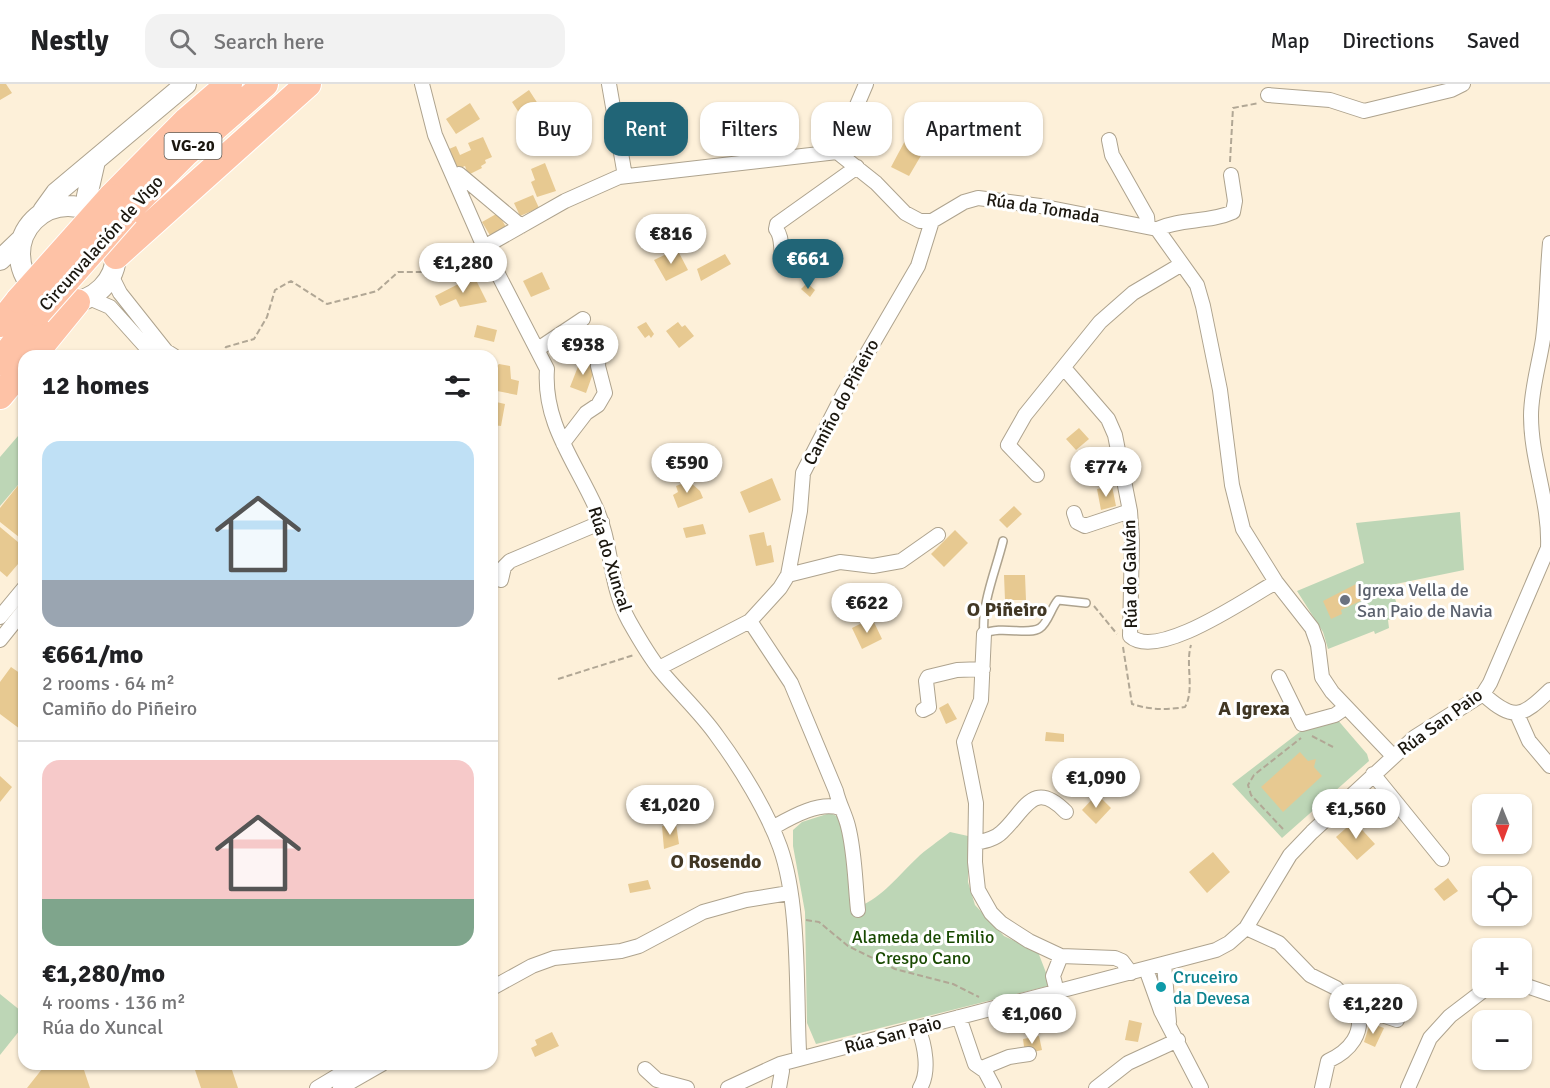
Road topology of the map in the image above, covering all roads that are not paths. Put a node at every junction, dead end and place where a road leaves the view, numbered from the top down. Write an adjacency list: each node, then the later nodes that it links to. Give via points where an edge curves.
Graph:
1 (186, 84): 14 (main road)
2 (229, 84): 19 (highway, Circunvalación de Vigo / VG-20, via 187,120)
3 (265, 84): 19 (highway, Circunvalación de Vigo / VG-20, via 185,154)
4 (308, 84): 32 (highway)
5 (422, 84): 27 (street, Rúa do Xuncal, via 435,135)
6 (609, 84): 18 (street)
7 (866, 84): 10 (street)
8 (1463, 84): 9 (street, via 1364,111 1330,100)
9 (1268, 95)
10 (858, 102)
11 (1109, 140): 24 (street, via 1112,155)
12 (811, 155): 18 (street)
13 (842, 156): 15 (street)
14 (95, 161): 20 (main road, via 56,193); 21 (main road, via 87,196)
15 (857, 167): 22 (street, via 905,213 920,221); 30 (street, via 777,224 781,257)
16 (459, 174): 23 (street)
17 (1231, 175): 24 (street, Rúa da Tomada, via 1233,212)
18 (625, 176): 23 (street, via 565,201)
19 (118, 205): 35 (highway, Circunvalación de Vigo / VG-20, bridge)
20 (43, 211): 21 (main road, via 75,207); 25 (main road)
21 (89, 212): 32 (main road, via 111,232)
22 (932, 221): 24 (street, Rúa da Tomada, via 964,202 986,198); 54 (street, Camiño do Piñeiro, via 918,266 803,473)
23 (521, 226): 27 (street)
24 (1153, 228): 29 (street)
25 (22, 239): 28 (main road); 31 (main road)
26 (1550, 243): 68 (street, Rúa San Paio, via 1543,337 1531,414 1550,529 1548,548)
27 (484, 247): 38 (street, Rúa do Xuncal)
28 (0, 260)
29 (1182, 264): 44 (street, via 1125,300 1100,322); 56 (street, via 1197,285 1203,306 1243,530)
30 (787, 265)
31 (21, 266): 33 (main road); 34 (main road, via 42,295 59,301)
32 (113, 266): 34 (main road, via 105,285); 41 (street, via 120,293)
33 (0, 272)
34 (83, 300): 39 (highway); 40 (street, via 110,307)
35 (29, 306): 37 (highway, Circunvalación de Vigo / VG-20); 43 (highway, Circunvalación de Vigo / VG-20)
36 (583, 319): 38 (street)
37 (0, 324)
38 (538, 349): 47 (street, Rúa do Xuncal, via 547,369 546,400)
39 (38, 350)
40 (149, 350)
41 (165, 350)
42 (599, 353): 47 (street, via 605,393)
43 (0, 362)
44 (1064, 368): 48 (street, via 1025,415 1008,446); 49 (street, Rúa do Galván, via 1112,427)
45 (18, 374): 46 (highway)
46 (0, 396)
47 (563, 442): 51 (street, Rúa do Xuncal)
48 (1037, 475)
49 (1130, 511): 50 (street, via 1085,526 1077,522); 56 (street, Rúa do Galván, via 1133,570 1128,632 1134,640 1147,643 1177,637)
50 (1074, 513)
51 (602, 522): 55 (street, via 510,561); 64 (street, Rúa do Xuncal, via 615,587 628,619)
52 (939, 535): 54 (street, via 901,561 873,566 840,562)
53 (1003, 541): 62 (lane)
54 (788, 575): 61 (street, Camiño do Piñeiro)
55 (501, 580)
56 (1276, 582): 69 (street, via 1311,628 1318,645 1322,677)
57 (18, 595): 59 (street)
58 (1086, 603): 62 (lane, via 1058,600 1042,628 1036,630 999,628)
59 (0, 617)
60 (18, 618): 63 (street)
61 (750, 621): 64 (street, Camiño do Piñeiro); 75 (street, via 791,683)
62 (984, 634): 65 (street)
63 (0, 640)
64 (659, 668): 77 (street, Rúa do Xuncal, via 717,736)
65 (983, 669): 70 (street, via 928,677 929,707); 78 (street, via 981,700 964,742 976,803)
66 (1278, 677): 69 (street, via 1302,724)
67 (1550, 690): 71 (street, via 1529,710)
68 (1483, 694): 71 (street); 72 (street, Rúa San Paio, via 1415,737)
69 (1346, 708): 72 (street)
70 (923, 710)
71 (1517, 714): 73 (street, via 1529,741)
72 (1393, 756): 74 (street, Rúa San Paio)
73 (1550, 766)
74 (1373, 774): 79 (street); 82 (street, Rúa San Paio, via 1290,855)
75 (840, 808): 77 (street, via 820,808); 81 (street, via 848,825)
76 (1066, 812): 78 (street, via 1054,799 1045,796 1030,801 1001,833)
77 (772, 828): 80 (street, Rúa do Xuncal)
78 (976, 843): 83 (street, via 978,890 991,913 1011,931)
79 (1442, 859)
80 (789, 893): 87 (street, via 703,912 630,949 554,958); 99 (street, Rúa do Xuncal)
81 (858, 910)
82 (1246, 928): 84 (street, Rúa San Paio, via 1216,950); 92 (street, via 1279,943 1310,975 1349,998)
83 (1061, 956): 86 (street, via 1115,958); 89 (street, via 1053,976)
84 (1164, 964): 85 (street, Rúa San Paio); 95 (street)
85 (1146, 969): 86 (street, Rúa San Paio); 95 (street)
86 (1131, 973): 89 (street, Rúa San Paio)
87 (498, 985)
88 (1532, 988): 90 (street)
89 (1056, 992): 93 (street, Rúa San Paio)
90 (1550, 994)
91 (1474, 998): 115 (street, via 1430,1038)
92 (1359, 1012): 94 (street); 114 (street, via 1354,1042 1328,1061)
93 (959, 1017): 96 (street, Rúa San Paio); 101 (street, via 975,1064)
94 (1397, 1020)
95 (1169, 1022): 97 (street)
96 (918, 1028): 99 (street, Rúa San Paio); 110 (street, via 925,1070)
97 (1178, 1040): 112 (street, via 1128,1064); 113 (street)
98 (1029, 1054): 101 (street)
99 (802, 1058): 100 (street, Rúa San Paio)
100 (780, 1064): 108 (street, Rúa San Paio); 109 (street)
101 (982, 1068): 111 (street)
102 (645, 1069): 107 (street, via 657,1080)
103 (347, 1070): 105 (street)
104 (372, 1070): 106 (street)
105 (317, 1088)
106 (340, 1088)
107 (687, 1088)
108 (728, 1088)
109 (779, 1088)
110 (920, 1088)
111 (999, 1088)
112 (1096, 1088)
113 (1201, 1088)
114 (1322, 1088)
115 (1408, 1088)

